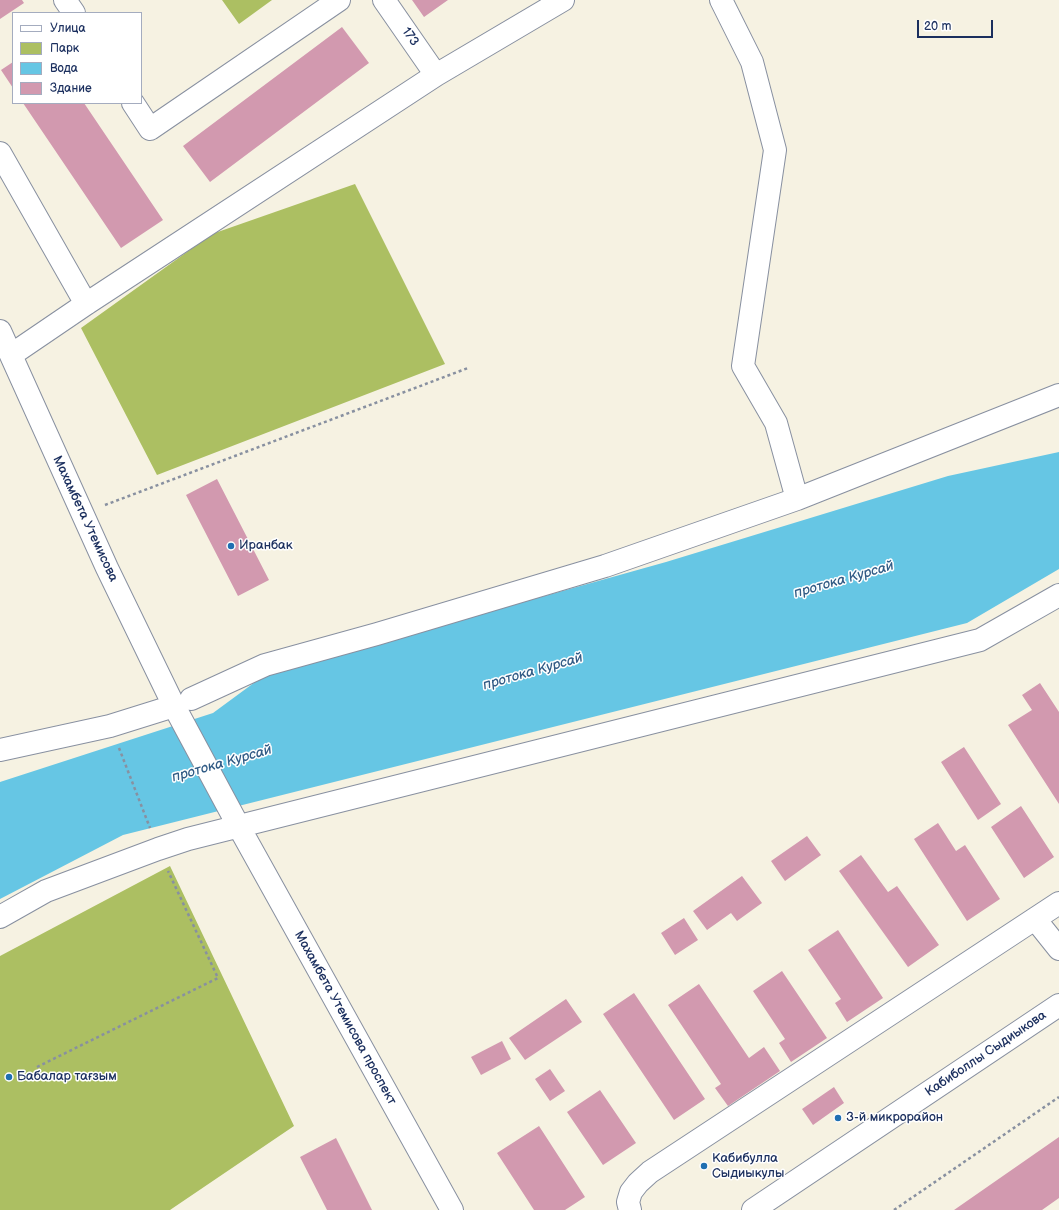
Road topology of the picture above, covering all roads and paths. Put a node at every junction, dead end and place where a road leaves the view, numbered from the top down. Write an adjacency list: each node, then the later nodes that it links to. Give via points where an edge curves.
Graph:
1 (65, 0): 6 (street)
2 (339, 0): 8 (street, via 150,129)
3 (384, 0): 7 (street, 173)
4 (563, 0): 7 (street)
5 (721, 0): 15 (street, via 752,62 775,150 743,366 776,423)
6 (73, 12)
7 (436, 75): 10 (street)
8 (134, 104)
9 (0, 153): 10 (street)
10 (86, 304): 12 (street)
11 (0, 331): 12 (street, Махамбета Утемисова)
12 (11, 355): 16 (street, Махамбета Утемисова)
13 (468, 368): 16 (path)
14 (1059, 395): 15 (street)
15 (797, 499): 18 (street, via 605,566 265,666)
16 (82, 513): 18 (street, Махамбета Утемисова, via 107,568)
17 (1059, 595): 21 (street, via 980,640)
18 (182, 702): 20 (street, via 110,726); 21 (street, Махамбета Утемисова)
19 (116, 741): 22 (path)
20 (0, 750)
21 (238, 827): 22 (street); 30 (street, Махамбета Утемисова проспект)
22 (158, 849): 24 (street, via 46,891); 28 (path, via 218,978)
23 (1059, 903): 25 (street)
24 (0, 917)
25 (1035, 919): 26 (street); 31 (street, via 650,1172 631,1192 628,1202)
26 (1059, 949)
27 (1059, 1005): 32 (street, Кабиболлы Сыдиыкова)
28 (37, 1067)
29 (1059, 1097): 33 (path)
30 (452, 1210)
31 (630, 1210)
32 (753, 1210)
33 (894, 1210)

